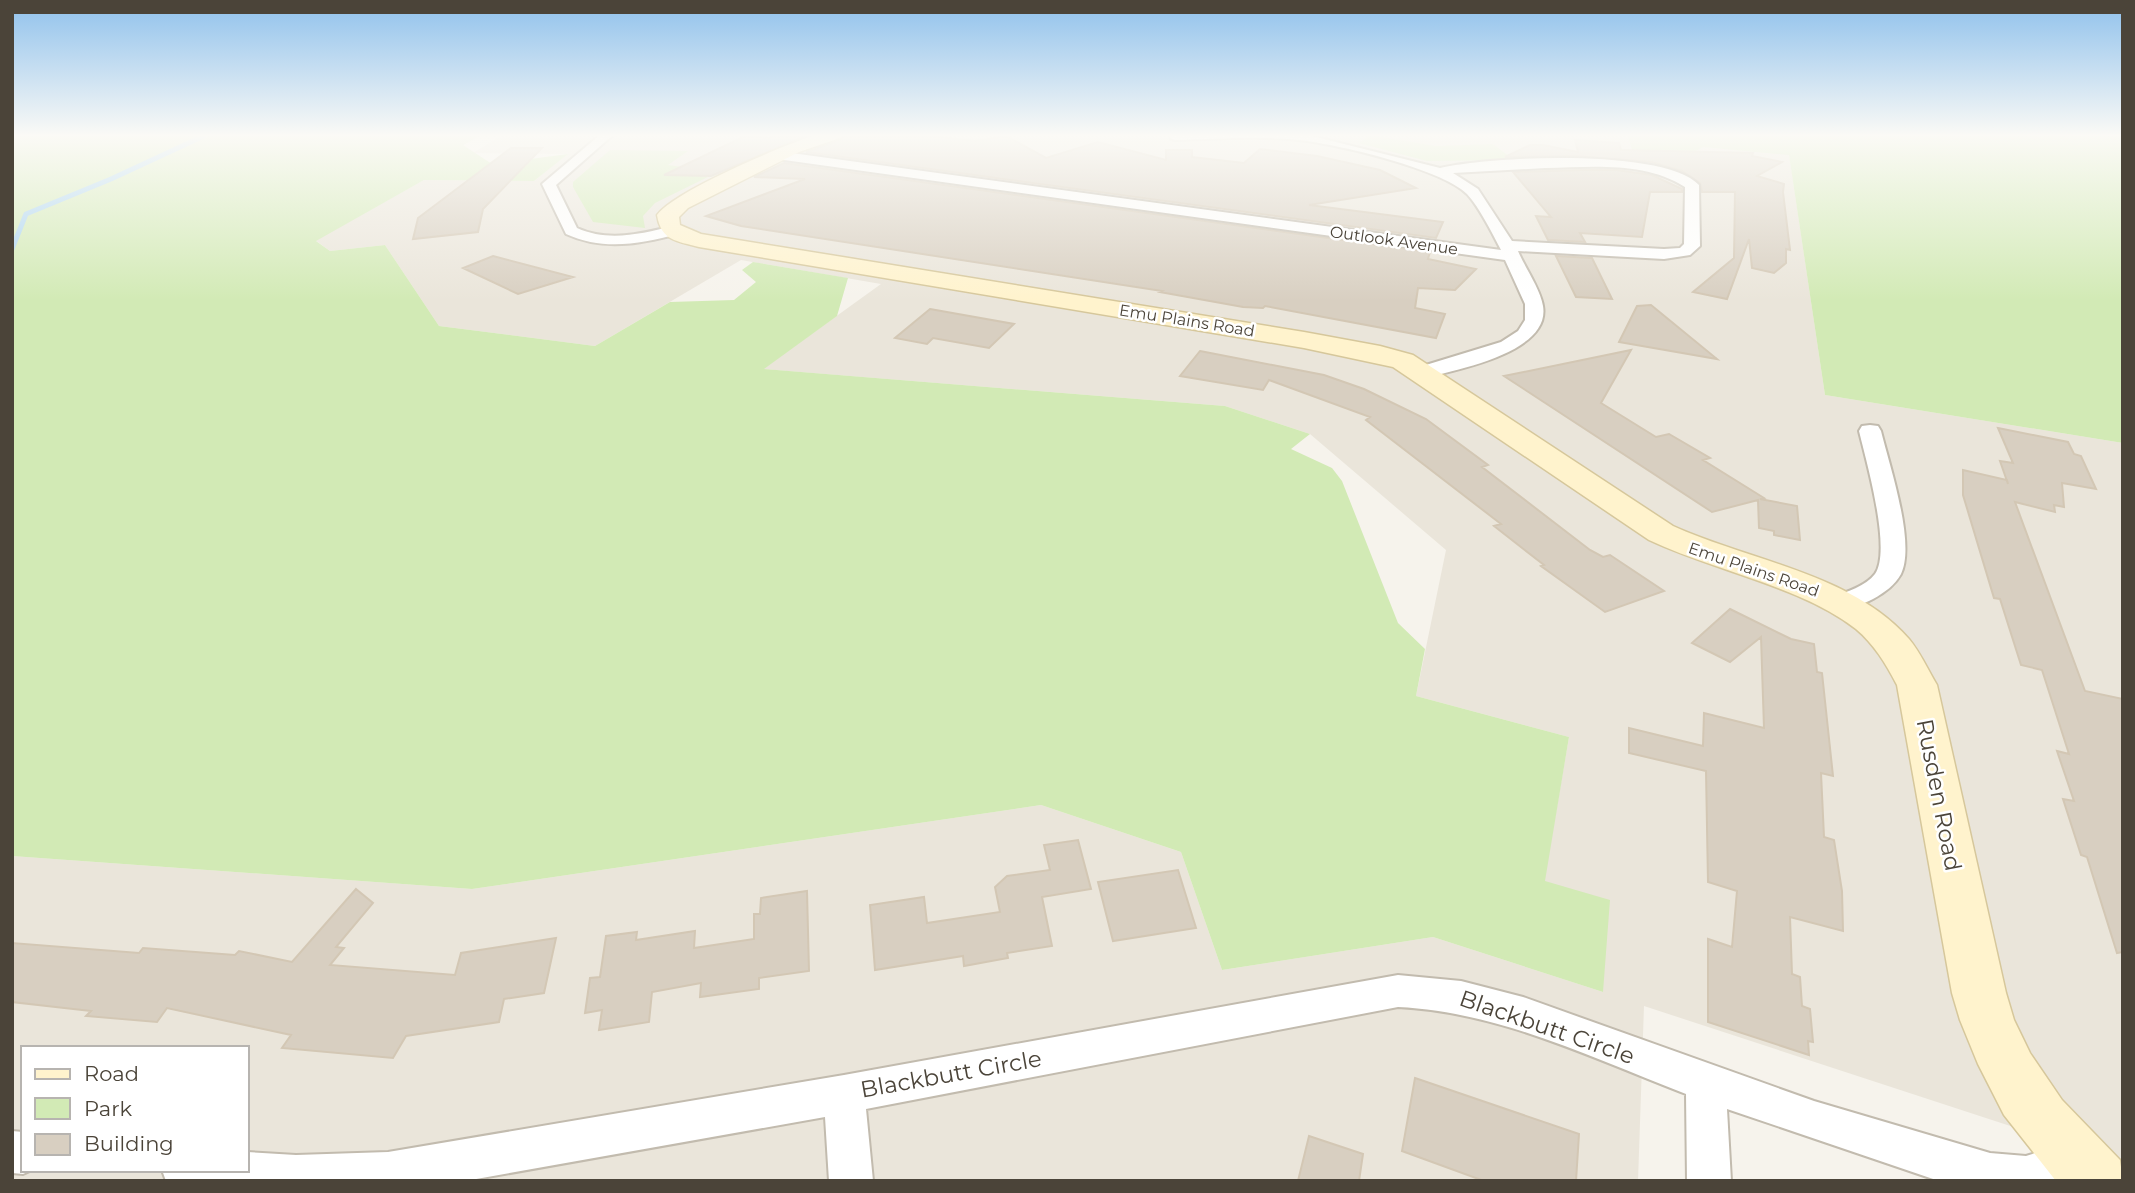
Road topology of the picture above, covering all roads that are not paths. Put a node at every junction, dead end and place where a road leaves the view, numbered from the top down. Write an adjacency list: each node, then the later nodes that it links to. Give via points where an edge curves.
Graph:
1 (552, 190): 6 (street, via 571,231 587,237 641,239)
2 (710, 190): 6 (street, via 676,207 667,220)
3 (1036, 190): 7 (street, Outlook Avenue)
4 (1471, 190): 7 (street)
5 (1692, 190): 7 (street, via 1692,243 1684,252)
6 (673, 232): 8 (street, Emu Plains Road, via 1364,351 1403,361)
7 (1509, 251): 8 (street, via 1536,312 1529,330 1508,346)
8 (1423, 372): 10 (street, Emu Plains Road, via 1661,533 1698,552 1809,586)
9 (1870, 430): 10 (street, via 1892,531 1893,562 1880,584)
10 (1843, 603): 13 (street, Rusden Road, via 1892,641 1914,677 1984,1013 2012,1075 2045,1124)
11 (1706, 1082): 12 (street, Blackbutt Circle, via 1494,1006 1451,994 1398,991); 13 (street, Blackbutt Circle, via 1990,1174 2026,1177); 16 (street)
12 (844, 1094): 14 (street, Blackbutt Circle, via 388,1173); 15 (street)
13 (2088, 1171)
14 (203, 1175)
15 (851, 1181)
16 (1709, 1181)

